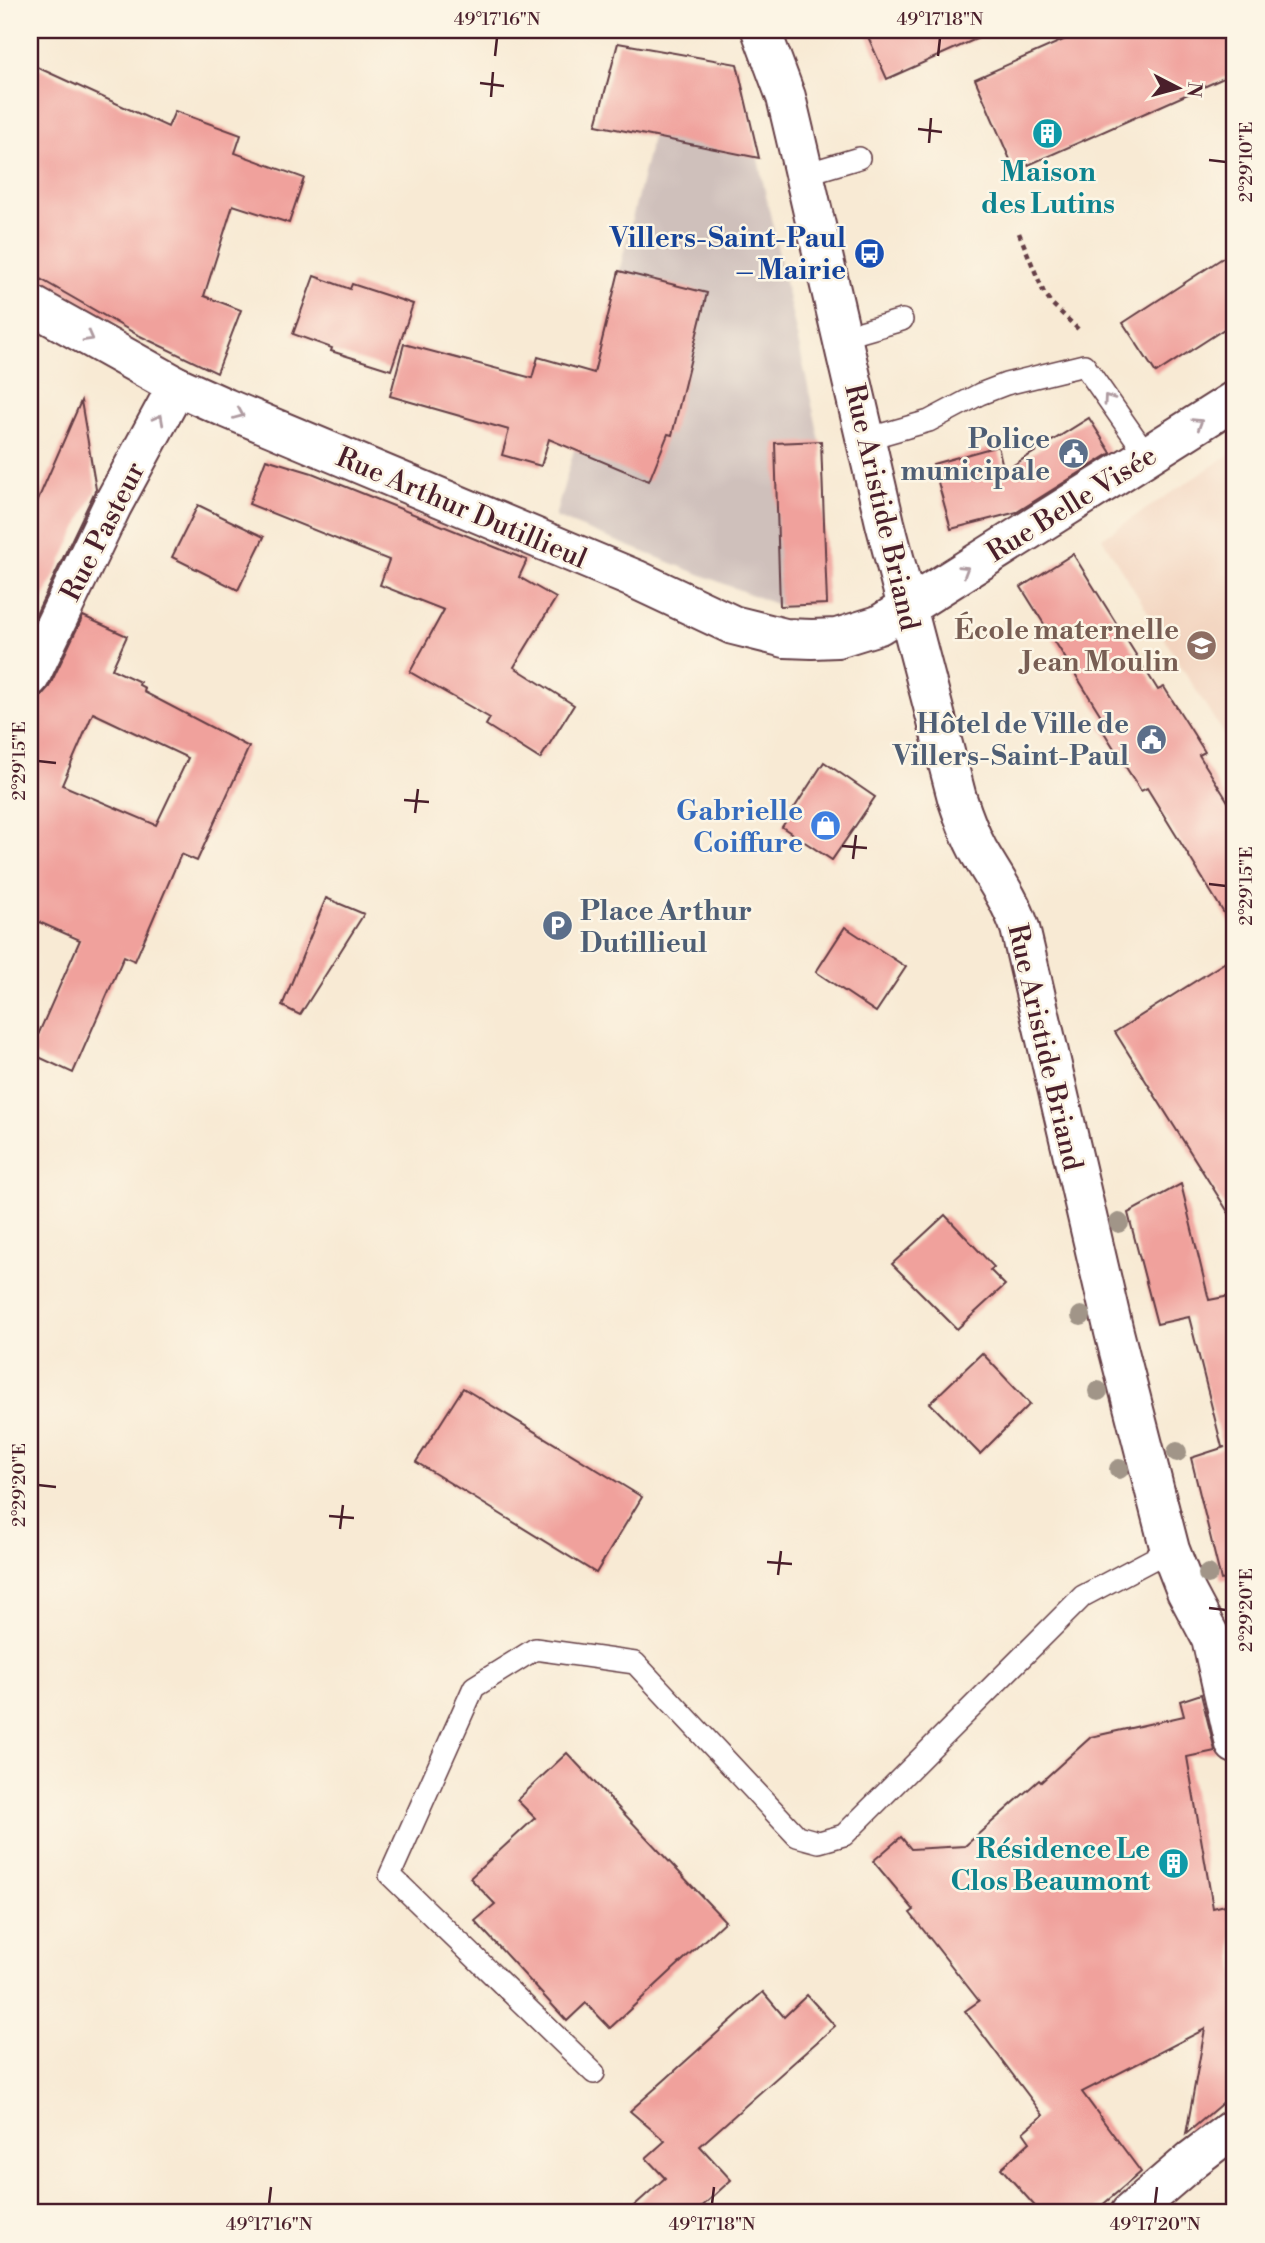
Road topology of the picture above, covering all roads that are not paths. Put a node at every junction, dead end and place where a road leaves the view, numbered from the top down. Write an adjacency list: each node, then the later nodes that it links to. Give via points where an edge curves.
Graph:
1 (761, 30): 3 (street, Rue Aristide Briand, via 786,97)
2 (859, 159): 3 (lane)
3 (805, 174): 6 (street, Rue Aristide Briand)
4 (30, 304): 7 (street, Rue Arthur Dutillieul, one-way to 7)
5 (902, 320): 6 (lane)
6 (843, 337): 9 (street, Rue Aristide Briand)
7 (177, 386): 11 (street, Rue Arthur Dutillieul, one-way to 11, via 665,592 713,617 761,633 837,638 879,625); 12 (street, Rue Pasteur, one-way to 7, via 112,506)
8 (1235, 400): 10 (street, Rue Belle Visée, one-way to 8)
9 (866, 439): 10 (lane, one-way to 9, via 1084,365 1006,384 929,421); 11 (street, Rue Aristide Briand)
10 (1147, 455): 11 (street, Rue Belle Visée, one-way to 10)
11 (907, 607): 13 (street, Rue Aristide Briand, via 965,824 1012,905 1020,928)
12 (30, 677)
13 (1170, 1550): 14 (street, Rue Aristide Briand, via 1210,1638); 15 (lane, via 1083,1596 844,1835 819,1842 797,1836 635,1663 535,1649 474,1687 390,1875)
14 (1235, 1744)
15 (594, 2073)
16 (1235, 2127): 17 (street)
17 (1130, 2213)

